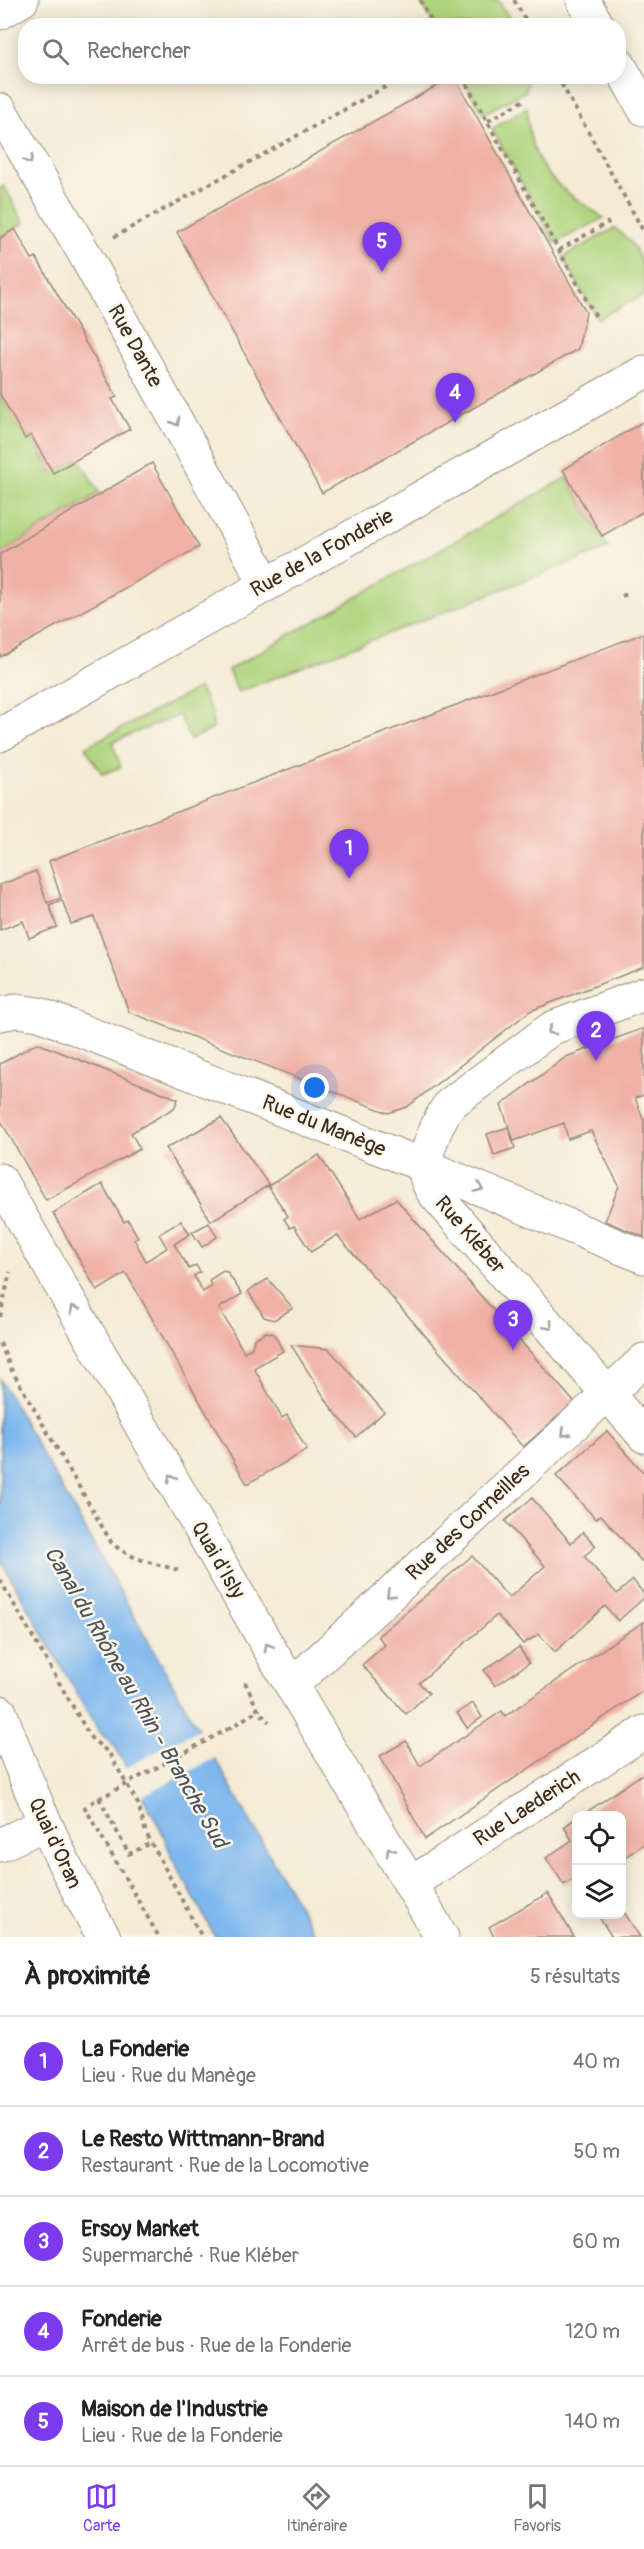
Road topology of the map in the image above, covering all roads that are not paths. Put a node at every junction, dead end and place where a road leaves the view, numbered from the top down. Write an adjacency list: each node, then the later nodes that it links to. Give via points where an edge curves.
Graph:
1 (22, 0): 3 (street)
2 (584, 0): 4 (street)
3 (0, 13)
4 (594, 18)
5 (626, 77): 6 (street)
6 (644, 109)
7 (0, 110): 9 (street, Rue Dante, one-way to 9, via 84,253)
8 (644, 372): 9 (street, Rue de la Fonderie)
9 (266, 584): 10 (street, Rue de la Fonderie)
10 (0, 735)
11 (644, 994): 13 (street, one-way to 13, via 552,1028 450,1104 442,1115)
12 (0, 1014): 13 (street, Rue du Manège, via 39,1014)
13 (425, 1166): 15 (street, Rue du Manège, one-way to 15); 17 (street, Rue Kléber, one-way to 17, via 426,1182 433,1192)
14 (0, 1180): 19 (street, Quai d'Isly, one-way to 14)
15 (644, 1257)
16 (644, 1360): 17 (street, Rue des Corneilles)
17 (608, 1393): 18 (street, Rue Kléber); 19 (street, Rue des Corneilles, one-way to 19)
18 (644, 1436)
19 (292, 1685): 24 (street, Quai d'Isly, one-way to 19)
20 (0, 1712): 22 (street, Quai d'Oran)
21 (644, 1732): 24 (street, Rue Laederich)
22 (44, 1824): 23 (street); 25 (street, Quai d'Oran)
23 (0, 1845)
24 (410, 1884): 26 (street, Quai d'Isly)
25 (104, 1937)
26 (442, 1937)

